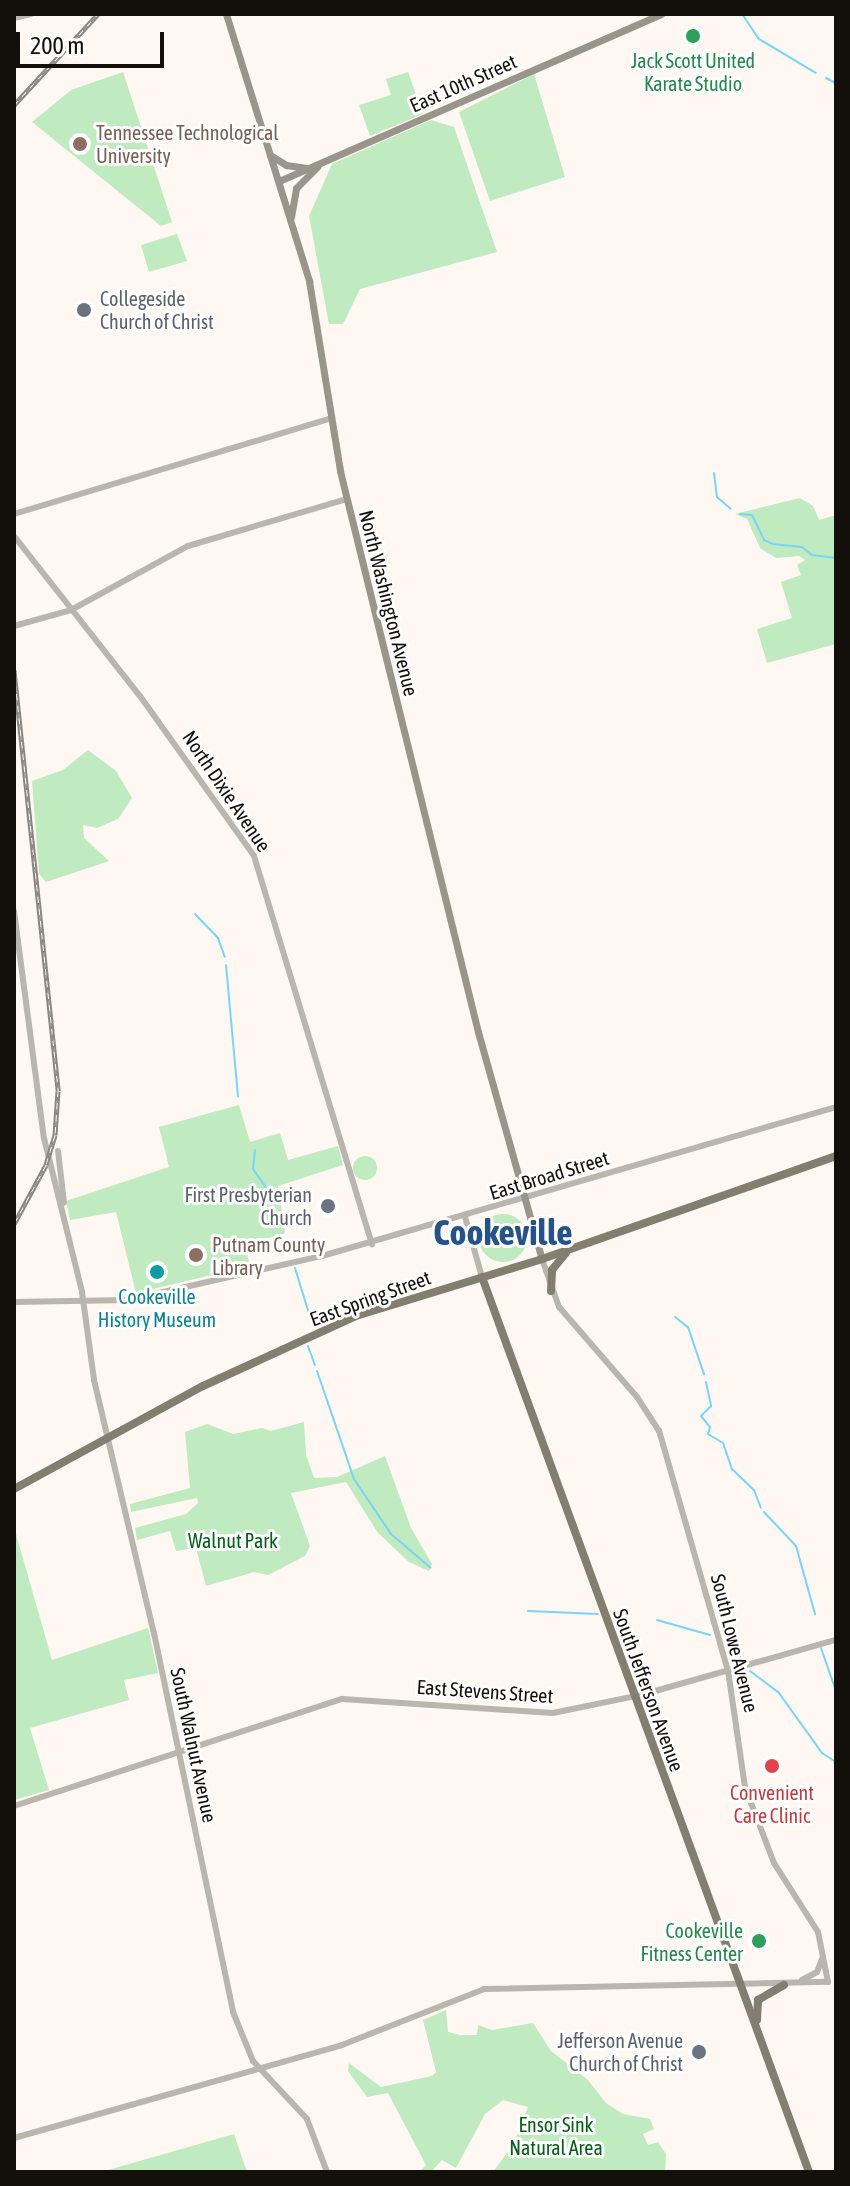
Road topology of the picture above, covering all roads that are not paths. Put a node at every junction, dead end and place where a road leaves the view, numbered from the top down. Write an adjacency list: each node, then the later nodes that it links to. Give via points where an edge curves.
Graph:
1 (32, 14): 4 (street)
2 (226, 14): 5 (main road, North Washington Avenue)
3 (661, 14): 6 (main road, East 10th Street)
4 (14, 18)
5 (269, 154): 7 (main road, via 286,165); 8 (main road, North Washington Avenue)
6 (324, 161): 7 (main road, East 10th Street); 9 (main road, via 296,188)
7 (309, 168): 8 (main road, East 10th Street)
8 (279, 181): 9 (main road, North Washington Avenue)
9 (291, 219): 10 (main road, North Washington Avenue, via 314,306)
10 (329, 419): 11 (main road, North Washington Avenue); 12 (street)
11 (347, 499): 14 (street, via 188,546); 20 (main road, North Washington Avenue, via 478,1032)
12 (14, 514)
13 (14, 536): 14 (street, North Dixie Avenue)
14 (71, 610): 15 (street); 23 (street, North Dixie Avenue, via 140,696 254,856)
15 (14, 626)
16 (14, 911): 22 (street, via 47,1154)
17 (836, 1107): 20 (street, East Broad Street)
18 (58, 1151): 22 (street)
19 (836, 1156): 24 (main road, East Spring Street)
20 (525, 1199): 21 (street, East Broad Street); 25 (main road, North Washington Avenue)
21 (465, 1217): 23 (street, East Broad Street); 26 (street, South Jefferson Avenue)
22 (66, 1223): 28 (street, South Walnut Avenue)
23 (372, 1244): 28 (street, East Broad Street, via 140,1298)
24 (569, 1250): 25 (main road, East Spring Street); 27 (main road, via 552,1270)
25 (542, 1259): 26 (main road, East Spring Street); 27 (street, South Lowe Avenue)
26 (482, 1277): 30 (main road, East Spring Street, via 356,1316 204,1385); 34 (main road, South Jefferson Avenue)
27 (551, 1291): 33 (street, South Lowe Avenue, via 659,1431)
28 (82, 1301): 29 (street, East Broad Street); 30 (street, South Walnut Avenue)
29 (14, 1302)
30 (110, 1440): 31 (main road, East Spring Street); 35 (street, South Walnut Avenue)
31 (14, 1489)
32 (836, 1640): 33 (street, East Stevens Street)
33 (728, 1671): 34 (street, East Stevens Street); 37 (street, South Lowe Avenue, via 745,1787 774,1863 812,1919)
34 (636, 1696): 35 (street, East Stevens Street, via 538,1713 342,1699); 39 (main road, South Jefferson Avenue)
35 (179, 1752): 36 (street, East Stevens Street); 41 (street, South Walnut Avenue, via 237,2030)
36 (14, 1806)
37 (823, 1955): 38 (street, via 815,1975); 38 (street, South Lowe Avenue, via 828,1982)
38 (784, 1985): 39 (street); 40 (main road, via 758,2000)
39 (742, 1986): 40 (main road, South Jefferson Avenue); 41 (street, via 484,1989 383,2031)
40 (757, 2029): 44 (main road, South Jefferson Avenue)
41 (261, 2069): 42 (street); 43 (street, South Walnut Avenue, via 300,2107)
42 (14, 2138)
43 (327, 2172)
44 (809, 2172)

